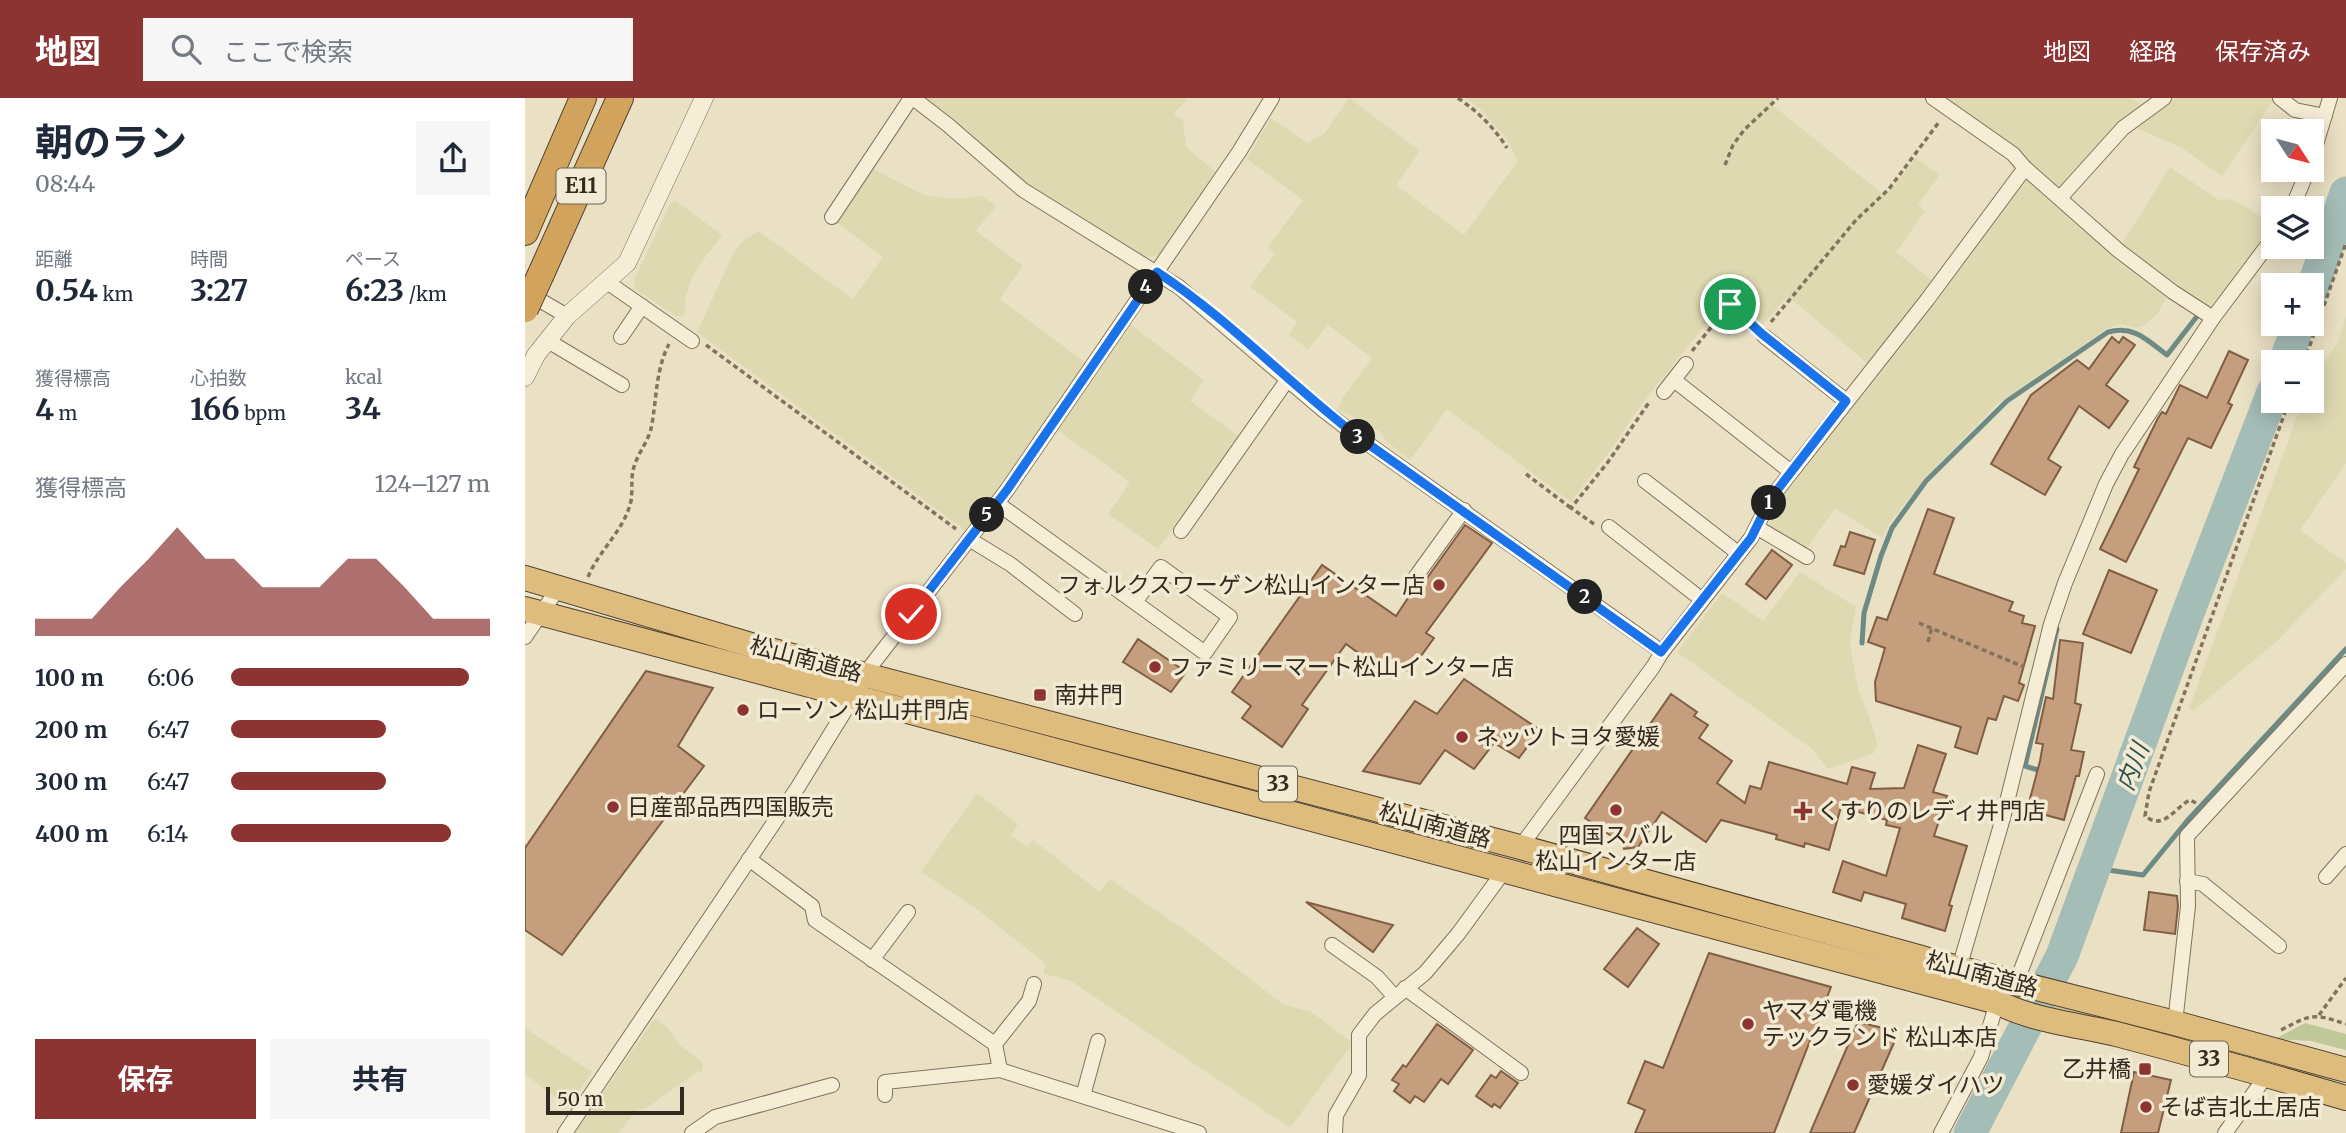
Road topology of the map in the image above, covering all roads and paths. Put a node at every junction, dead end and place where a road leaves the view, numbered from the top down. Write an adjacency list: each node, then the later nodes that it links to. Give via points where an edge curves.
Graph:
1 (565, 98): 20 (highway)
2 (583, 98): 22 (highway, E11)
3 (620, 98): 27 (highway, E11)
4 (704, 98): 26 (street, via 627,263)
5 (912, 98): 21 (street); 25 (street, via 1023,190)
6 (1272, 98): 25 (street)
7 (1458, 98): 16 (path, via 1476,110)
8 (1778, 98): 17 (path, via 1744,130)
9 (1933, 98): 13 (street)
10 (2164, 98): 19 (street, via 2123,128)
11 (2280, 98): 14 (street, via 2295,110)
12 (2330, 98): 14 (street)
13 (1949, 109): 18 (street); 33 (path, via 1889,189 1857,220)
14 (2325, 116): 15 (street)
15 (2324, 119)
16 (1507, 148)
17 (1725, 165)
18 (2025, 167): 19 (street); 44 (street)
19 (2060, 198): 31 (street, via 2119,251)
20 (525, 207)
21 (832, 217)
22 (525, 232)
23 (2346, 243): 37 (path)
24 (2261, 254): 31 (street)
25 (1157, 272): 40 (street); 49 (street)
26 (607, 282): 28 (street); 30 (street)
27 (533, 283): 29 (highway, E11, bridge); 30 (street)
28 (642, 306): 32 (street); 34 (street)
29 (525, 309)
30 (567, 316): 35 (street)
31 (2213, 318): 72 (street, via 2106,484 2065,583)
32 (676, 330): 36 (street); 59 (path, via 661,359 650,431 632,475 631,501)
33 (1763, 335): 38 (path, via 1730,304 1688,355); 44 (street)
34 (621, 337)
35 (548, 341): 39 (street); 42 (street)
36 (692, 341): 55 (path, via 699,340)
37 (2308, 350)
38 (1686, 364): 41 (street)
39 (525, 377)
40 (1288, 379): 51 (street, via 1357,436); 54 (street)
41 (1674, 380): 43 (street); 46 (street)
42 (622, 385)
43 (1664, 392): 50 (path, via 1655,394)
44 (1846, 401): 46 (street)
45 (2285, 413): 75 (path, via 2149,792 2145,816 2159,821 2184,803)
46 (1791, 472): 53 (street, via 1771,498)
47 (1526, 474): 50 (path)
48 (1645, 481): 56 (street)
49 (997, 503): 55 (street); 63 (street)
50 (1571, 508): 52 (path, via 1598,527)
51 (1464, 510): 60 (street); 70 (street)
52 (1609, 527): 62 (street)
53 (1758, 528): 56 (street); 57 (street)
54 (1181, 531)
55 (969, 539): 65 (street); 73 (street)
56 (1738, 553): 62 (street)
57 (1807, 557)
58 (525, 578): 61 (highway, 松山南道路 / 33)
59 (587, 581)
60 (1409, 586)
61 (559, 587): 64 (street); 73 (highway, 松山南道路 / 33, via 751,645)
62 (1701, 599): 70 (street)
63 (1135, 602): 63 (street, via 1205,653 1230,617 1161,567)
64 (533, 611): 68 (street); 73 (highway, 松山南道路 / 33)
65 (1075, 614)
66 (1919, 623): 67 (path)
67 (1932, 627): 69 (path); 72 (path)
68 (525, 637)
69 (1928, 642)
70 (1661, 652): 76 (street)
71 (2344, 672): 81 (street, via 2187,836)
72 (2039, 673): 87 (street)
73 (859, 686): 76 (highway, 松山南道路 / 33); 78 (street); 79 (highway, 松山南道路 / 33)
74 (2097, 774): 89 (street)
75 (2195, 802)
76 (1520, 847): 79 (street); 87 (highway, 松山南道路 / 33)
77 (2346, 854): 80 (street)
78 (750, 859): 85 (street, via 812,906 815,920); 105 (street)
79 (1505, 870): 87 (highway, 松山南道路 / 33); 90 (street, via 1425,973)
80 (2326, 877)
81 (2187, 881): 84 (street, via 2203,884); 93 (street)
82 (908, 912): 85 (street)
83 (1332, 945): 90 (street)
84 (2279, 946)
85 (872, 960): 95 (street)
86 (2346, 978): 92 (path)
87 (1956, 979): 89 (highway, 松山南道路 / 33); 91 (highway, 松山南道路 / 33)
88 (1034, 984): 95 (street, via 1029,1001)
89 (2024, 985): 93 (highway, 松山南道路 / 33)
90 (1400, 992): 99 (street); 108 (street, via 1359,1035 1359,1075 1336,1115)
91 (2008, 1007): 100 (highway, 松山南道路 / 33); 109 (street)
92 (2319, 1015)
93 (2175, 1023): 96 (highway, 松山南道路 / 33)
94 (1098, 1041): 103 (street)
95 (995, 1044): 97 (street)
96 (2283, 1054): 98 (highway, 松山南道路 / 33); 100 (street)
97 (999, 1070): 102 (street, via 885,1082); 103 (street)
98 (2346, 1070)
99 (1521, 1073)
100 (2266, 1075): 104 (highway, 松山南道路 / 33); 110 (street)
101 (832, 1085): 106 (street, via 715,1117)
102 (885, 1095)
103 (1083, 1096): 107 (street)
104 (2346, 1098)
105 (565, 1133)
106 (692, 1133)
107 (1199, 1133)
108 (1335, 1133)
109 (1941, 1133)
110 (2225, 1133)

